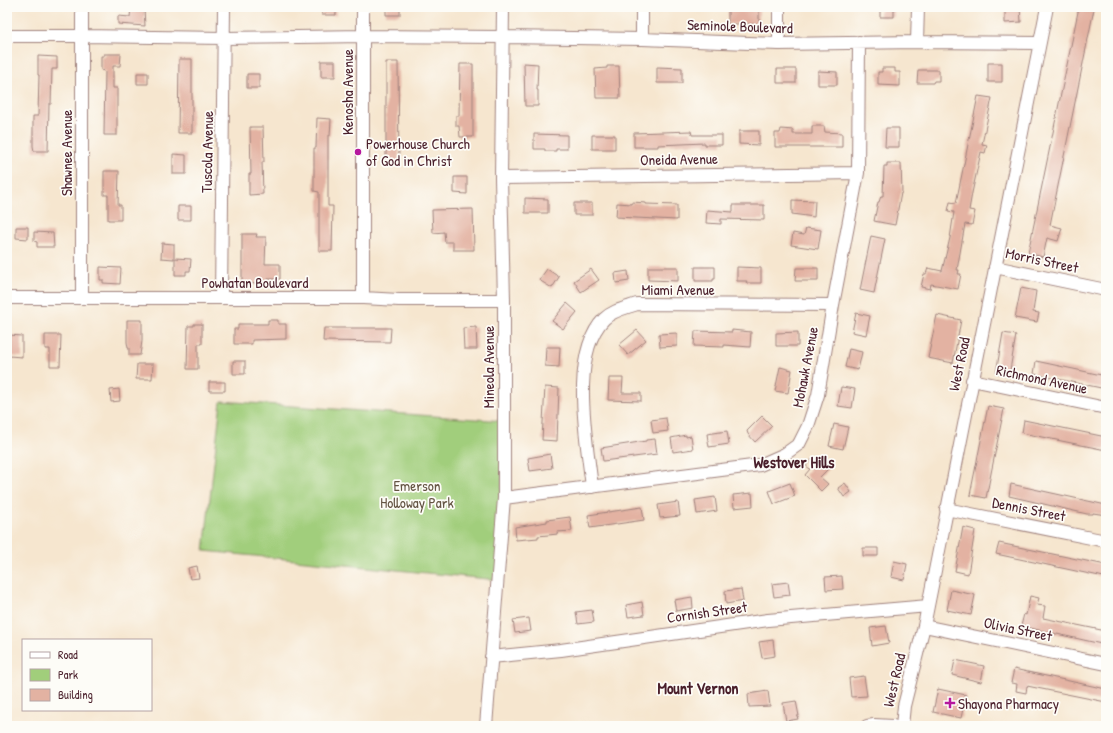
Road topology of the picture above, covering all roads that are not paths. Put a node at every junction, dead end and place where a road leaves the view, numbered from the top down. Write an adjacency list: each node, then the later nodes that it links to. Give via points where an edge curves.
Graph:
1 (82, 7): 10 (street, Shawnee Avenue)
2 (224, 7): 13 (street, Tuscola Avenue)
3 (363, 7): 11 (street, Kenosha Avenue)
4 (503, 7): 12 (street, Mineola Avenue)
5 (642, 7): 14 (street)
6 (779, 7): 18 (street)
7 (918, 7): 16 (street)
8 (1047, 7): 17 (street, West Road)
9 (7, 36): 10 (street, Seminole Boulevard)
10 (82, 36): 13 (street, Seminole Boulevard); 24 (street, Shawnee Avenue)
11 (362, 36): 12 (street, Seminole Boulevard); 13 (street, Seminole Boulevard); 26 (street, Kenosha Avenue)
12 (503, 37): 14 (street, Seminole Boulevard); 20 (street, Mineola Avenue)
13 (224, 38): 25 (street, Tuscola Avenue)
14 (642, 39): 18 (street, Seminole Boulevard)
15 (858, 42): 16 (street, Seminole Boulevard); 18 (street, Seminole Boulevard); 19 (street, Mohawk Avenue)
16 (917, 42): 17 (street, Seminole Boulevard)
17 (1040, 43): 21 (street, West Road)
18 (779, 44)
19 (858, 173): 20 (street, Oneida Avenue); 28 (street, Mohawk Avenue)
20 (501, 178): 27 (street, Mineola Avenue)
21 (995, 267): 22 (street, Morris Street); 29 (street, West Road)
22 (1106, 290)
23 (7, 298): 24 (street, Powhatan Boulevard)
24 (82, 298): 25 (street, Powhatan Boulevard)
25 (221, 298): 26 (street, Powhatan Boulevard)
26 (363, 298): 27 (street, Powhatan Boulevard)
27 (504, 300): 32 (street, Mineola Avenue)
28 (833, 305): 31 (street, Mohawk Avenue, via 818,395 799,444 785,454 760,465); 31 (street, Miami Avenue, via 637,304 616,311 604,319 589,343 582,407)
29 (972, 380): 30 (street, Richmond Avenue); 33 (street, West Road)
30 (1106, 408)
31 (592, 487): 32 (street, Mohawk Avenue)
32 (504, 498): 37 (street, Mineola Avenue)
33 (946, 509): 34 (street, Dennis Street); 35 (street, West Road)
34 (1106, 541)
35 (928, 606): 36 (street, West Road); 37 (street, Cornish Street, via 768,620 561,650)
36 (924, 626): 38 (street, Olivia Street); 42 (street, West Road, via 904,706)
37 (491, 657): 39 (street, Mineola Avenue)
38 (1106, 664)
39 (486, 726)
40 (867, 726): 41 (street)
41 (893, 726)
42 (902, 726)

